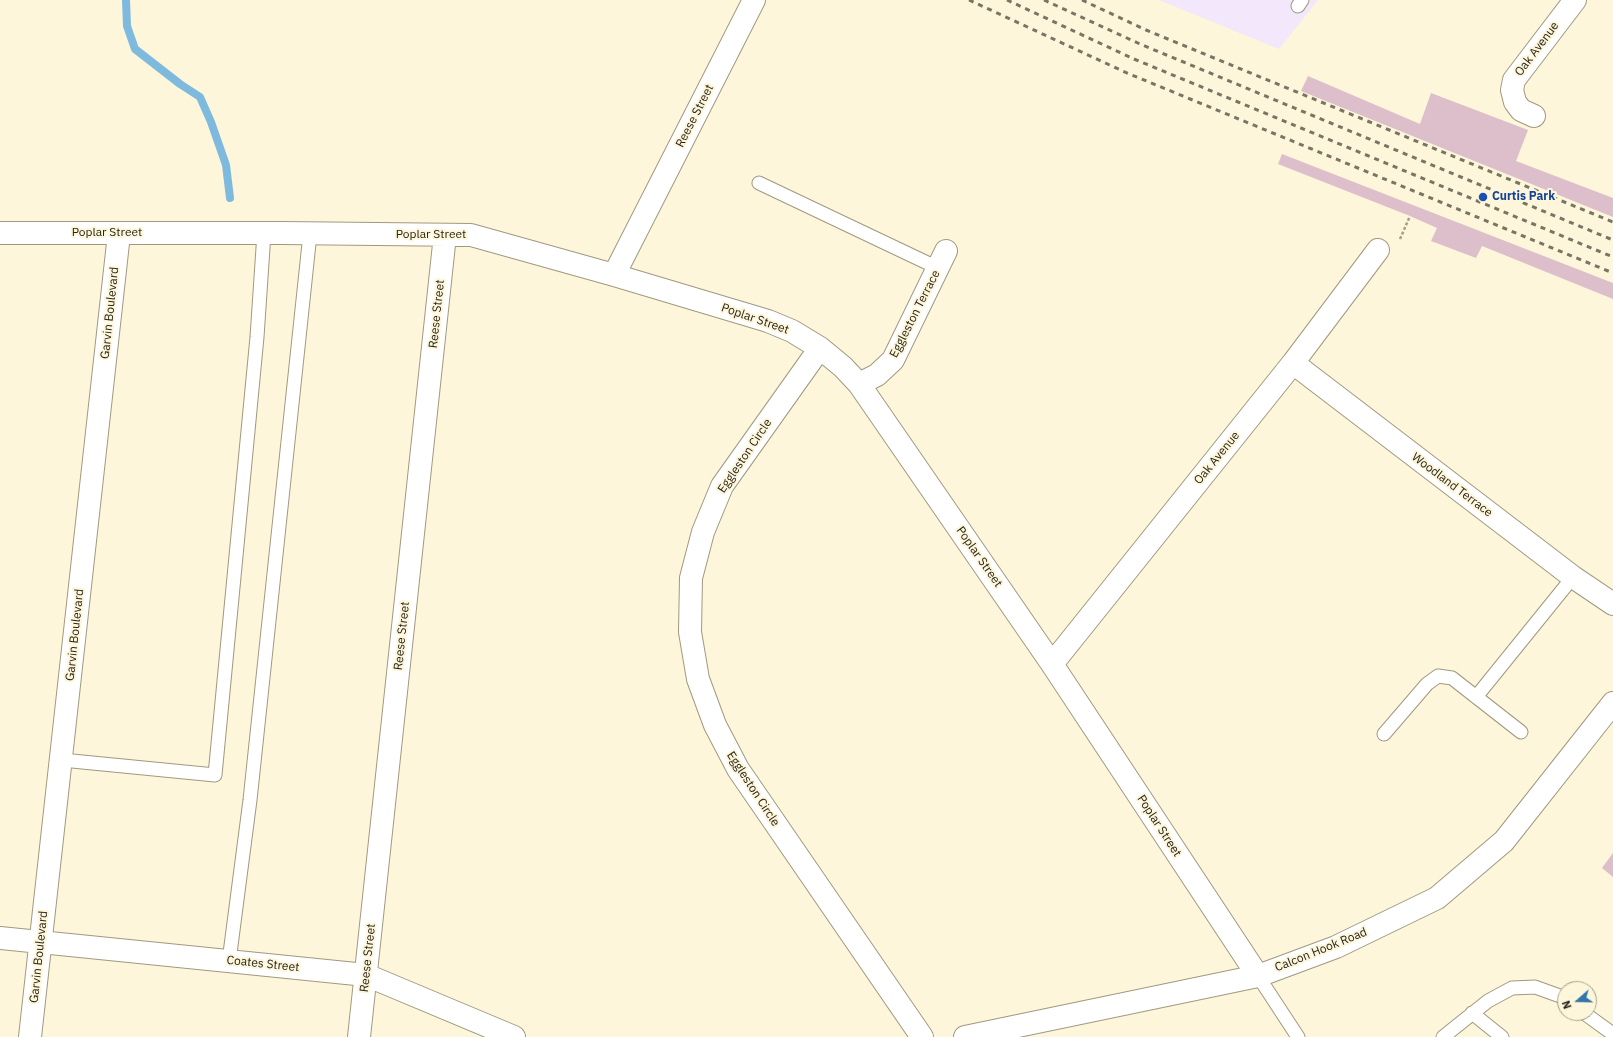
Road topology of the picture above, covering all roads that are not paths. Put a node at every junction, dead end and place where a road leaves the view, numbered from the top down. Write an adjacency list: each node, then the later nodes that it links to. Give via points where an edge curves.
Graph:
1 (754, 0): 12 (street, Reese Street)
2 (1575, 0): 3 (street, Oak Avenue, via 1514,80 1512,90 1515,102 1521,110)
3 (1534, 116)
4 (759, 183): 11 (lane)
5 (0, 233): 7 (street, Poplar Street)
6 (264, 233): 7 (street, Poplar Street); 8 (street, Poplar Street); 23 (lane, via 256,345 215,774)
7 (119, 234): 23 (street, Garvin Boulevard)
8 (310, 234): 9 (street, Poplar Street); 26 (lane, via 250,800)
9 (445, 235): 12 (street, Poplar Street, via 471,235); 27 (street, Reese Street)
10 (1378, 250): 14 (street, Oak Avenue)
11 (942, 260): 15 (street, Eggleston Terrace, via 893,360 877,375)
12 (614, 274): 13 (street, Poplar Street, via 768,321 792,331)
13 (820, 348): 15 (street, Poplar Street); 36 (street, Eggleston Circle, via 722,486 703,532 691,578 690,632 698,679 715,725 738,769)
14 (1293, 363): 16 (street, Woodland Terrace); 18 (street, Oak Avenue)
15 (859, 384): 18 (street, Poplar Street)
16 (1573, 577): 17 (street, Woodland Terrace); 19 (lane)
17 (1613, 604)
18 (1052, 664): 28 (street, Poplar Street)
19 (1476, 697): 21 (lane); 22 (lane, via 1452,678 1438,676 1427,684)
20 (1613, 703): 28 (street, Calcon Hook Road, via 1504,840 1437,898 1336,947)
21 (1521, 732)
22 (1384, 734)
23 (62, 760): 25 (street, Garvin Boulevard)
24 (0, 938): 25 (street, Coates Street)
25 (40, 942): 26 (street, Coates Street); 33 (street, Garvin Boulevard)
26 (230, 961): 27 (street, Coates Street)
27 (366, 975): 34 (street, Reese Street); 35 (street, Coates Street)
28 (1258, 976): 37 (street, Calcon Hook Road); 38 (lane)
29 (1557, 995): 30 (lane, via 1535,987 1512,988)
30 (1472, 1013): 39 (lane); 40 (lane)
31 (1595, 1021): 32 (lane)
32 (1613, 1034)
33 (30, 1037)
34 (359, 1037)
35 (514, 1037)
36 (922, 1037)
37 (965, 1037)
38 (1298, 1037)
39 (1443, 1037)
40 (1502, 1037)

